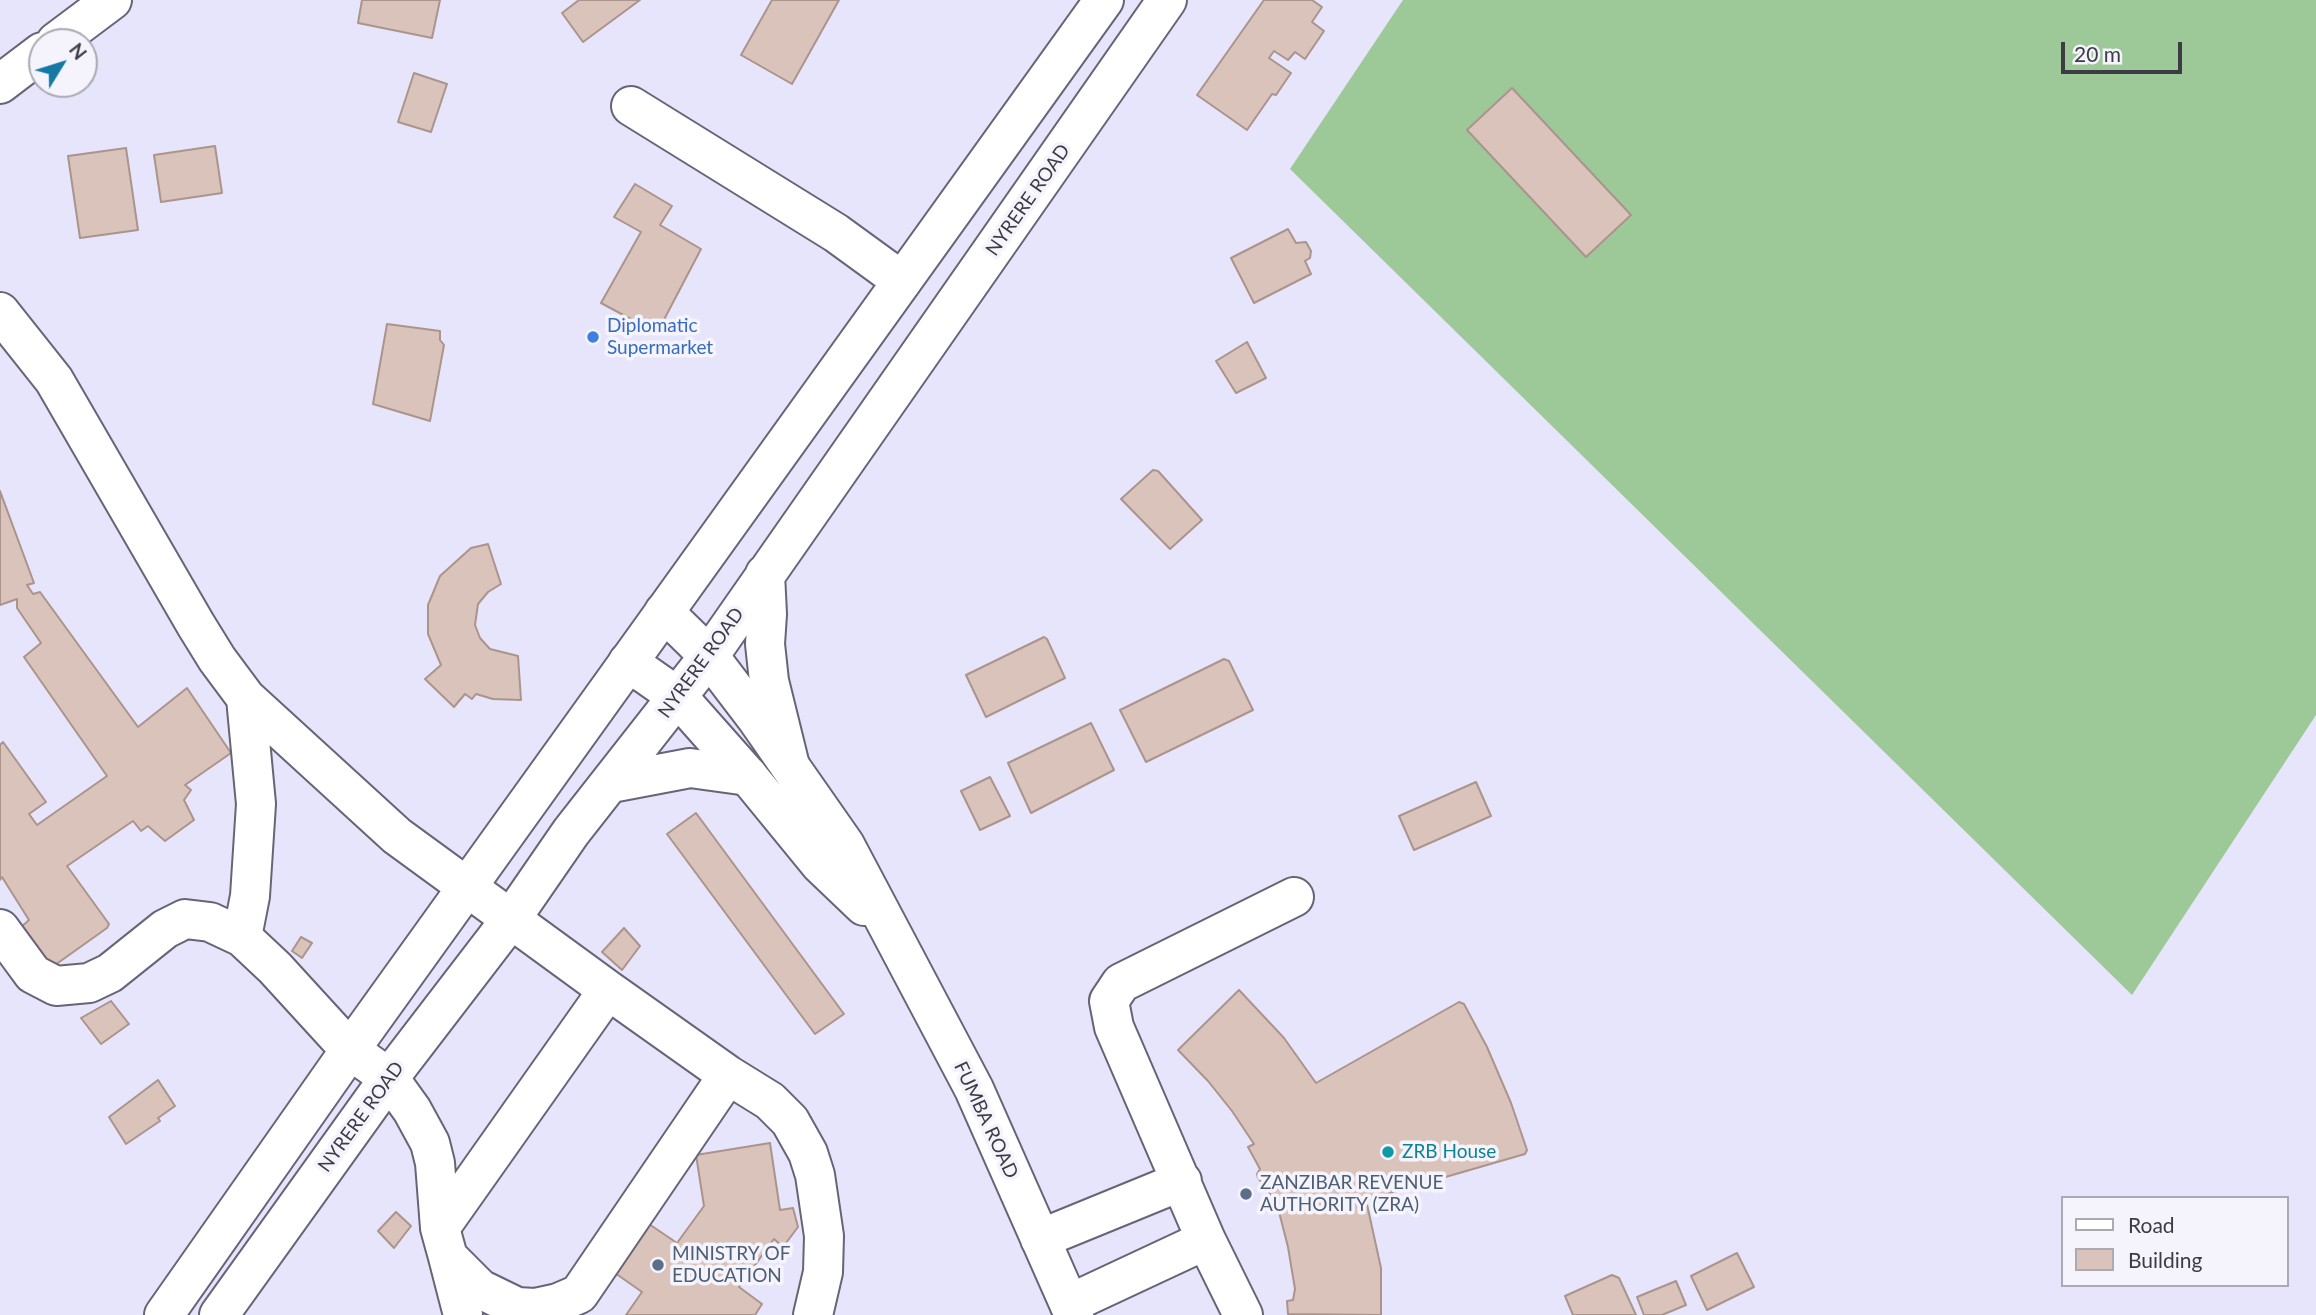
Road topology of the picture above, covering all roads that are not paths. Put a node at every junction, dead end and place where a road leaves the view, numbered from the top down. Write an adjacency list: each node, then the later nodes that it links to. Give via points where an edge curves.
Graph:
1 (112, 0): 4 (main road)
2 (1104, 0): 8 (main road)
3 (1167, 0): 10 (main road, NYRERE ROAD)
4 (75, 28)
5 (28, 63): 6 (main road)
6 (0, 84)
7 (631, 106): 8 (main road, via 836,233)
8 (902, 281): 11 (main road)
9 (0, 312): 15 (main road, via 54,380 196,625)
10 (765, 574): 12 (main road, NYRERE ROAD); 16 (main road, via 769,681)
11 (664, 612): 12 (main road, FUMBA ROAD); 13 (main road)
12 (709, 656): 14 (main road, NYRERE ROAD); 16 (main road, FUMBA ROAD)
13 (628, 662): 14 (main road, FUMBA ROAD); 19 (main road)
14 (678, 697): 17 (main road, FUMBA ROAD); 18 (main road, NYRERE ROAD)
15 (246, 698): 19 (main road, via 397,836); 24 (main road, via 256,804 250,896)
16 (790, 766): 23 (main road, FUMBA ROAD, via 845,845)
17 (748, 776): 18 (main road, via 690,768); 23 (main road, FUMBA ROAD, via 820,864)
18 (611, 783): 21 (main road, NYRERE ROAD)
19 (467, 889): 21 (main road); 26 (main road)
20 (1294, 897): 29 (main road, via 1121,983 1109,1001 1114,1027)
21 (511, 919): 25 (main road); 28 (main road, NYRERE ROAD)
22 (0, 929): 24 (main road, via 33,974 55,986 89,983 110,973 165,929 185,919 210,922)
23 (888, 929): 30 (main road, FUMBA ROAD, via 974,1089)
24 (242, 937): 26 (main road)
25 (608, 990): 27 (main road); 32 (main road)
26 (350, 1050): 28 (main road); 34 (main road)
27 (728, 1074): 32 (main road, via 579,1294 536,1308 517,1307 480,1289); 37 (main road, via 770,1101 790,1121 808,1153 824,1236 823,1272)
28 (389, 1078): 32 (main road, via 430,1143); 35 (main road, NYRERE ROAD)
29 (1182, 1181): 30 (main road); 31 (main road)
30 (1040, 1239): 33 (main road, FUMBA ROAD)
31 (1206, 1240): 33 (main road); 38 (main road)
32 (444, 1243): 36 (main road)
33 (1071, 1309)
34 (163, 1315)
35 (219, 1315)
36 (463, 1315)
37 (813, 1315)
38 (1243, 1315)

